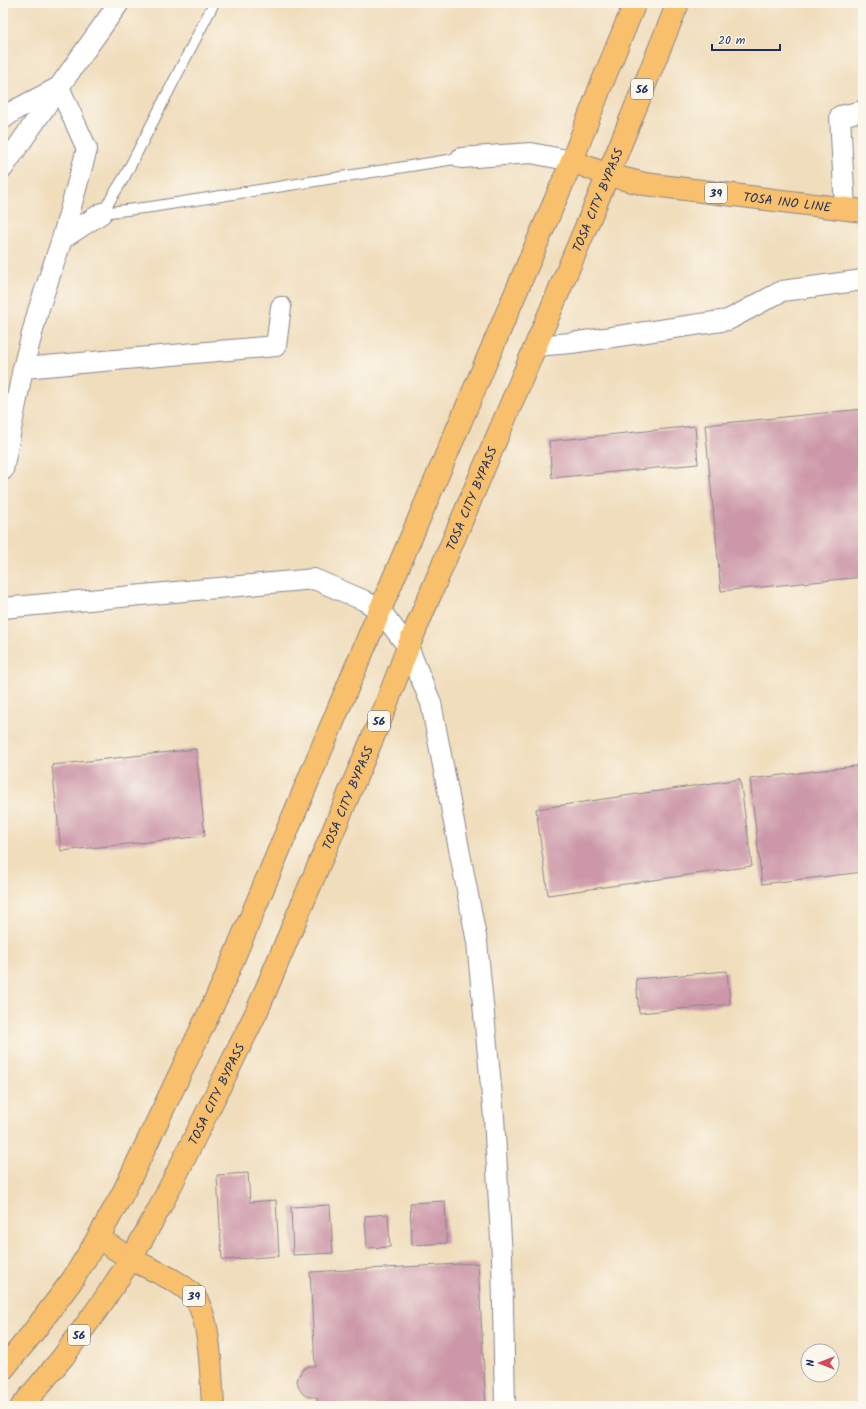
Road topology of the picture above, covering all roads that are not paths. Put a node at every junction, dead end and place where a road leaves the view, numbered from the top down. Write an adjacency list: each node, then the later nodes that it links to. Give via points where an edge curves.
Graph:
1 (119, 3): 5 (street)
2 (214, 3): 13 (lane)
3 (635, 3): 9 (main road)
4 (678, 3): 11 (main road, TOSA CITY BYPASS / 56)
5 (59, 87): 7 (street); 10 (street); 14 (street, via 87,150)
6 (863, 111): 12 (street, via 840,116)
7 (3, 119)
8 (461, 158): 9 (street, via 531,153); 13 (lane)
9 (572, 161): 11 (main road, TOSA INO LINE / 39); 21 (main road)
10 (3, 168)
11 (608, 175): 12 (main road, TOSA INO LINE / 39, via 645,184); 17 (main road, TOSA CITY BYPASS / 56)
12 (854, 210)
13 (102, 214): 14 (street)
14 (62, 239): 18 (street, via 38,311)
15 (863, 280): 17 (street, via 782,291 728,320)
16 (281, 307): 18 (street, via 276,346)
17 (536, 346): 22 (main road, TOSA CITY BYPASS / 56)
18 (23, 368): 19 (street)
19 (3, 470)
20 (3, 608): 21 (street, via 314,580 363,600)
21 (380, 610): 22 (street); 23 (main road, via 222,988 124,1191)
22 (408, 647): 24 (main road, TOSA CITY BYPASS / 56, via 381,718 257,1011 182,1164); 28 (street, via 432,703 477,942 494,1117 502,1257)
23 (98, 1238): 24 (main road, 39); 25 (main road, via 73,1279)
24 (131, 1258): 26 (main road, TOSA CITY BYPASS / 56, via 64,1357); 27 (main road, 39, via 185,1288 197,1300 203,1315 209,1350)
25 (3, 1369)
26 (22, 1406)
27 (213, 1406)
28 (505, 1406)

